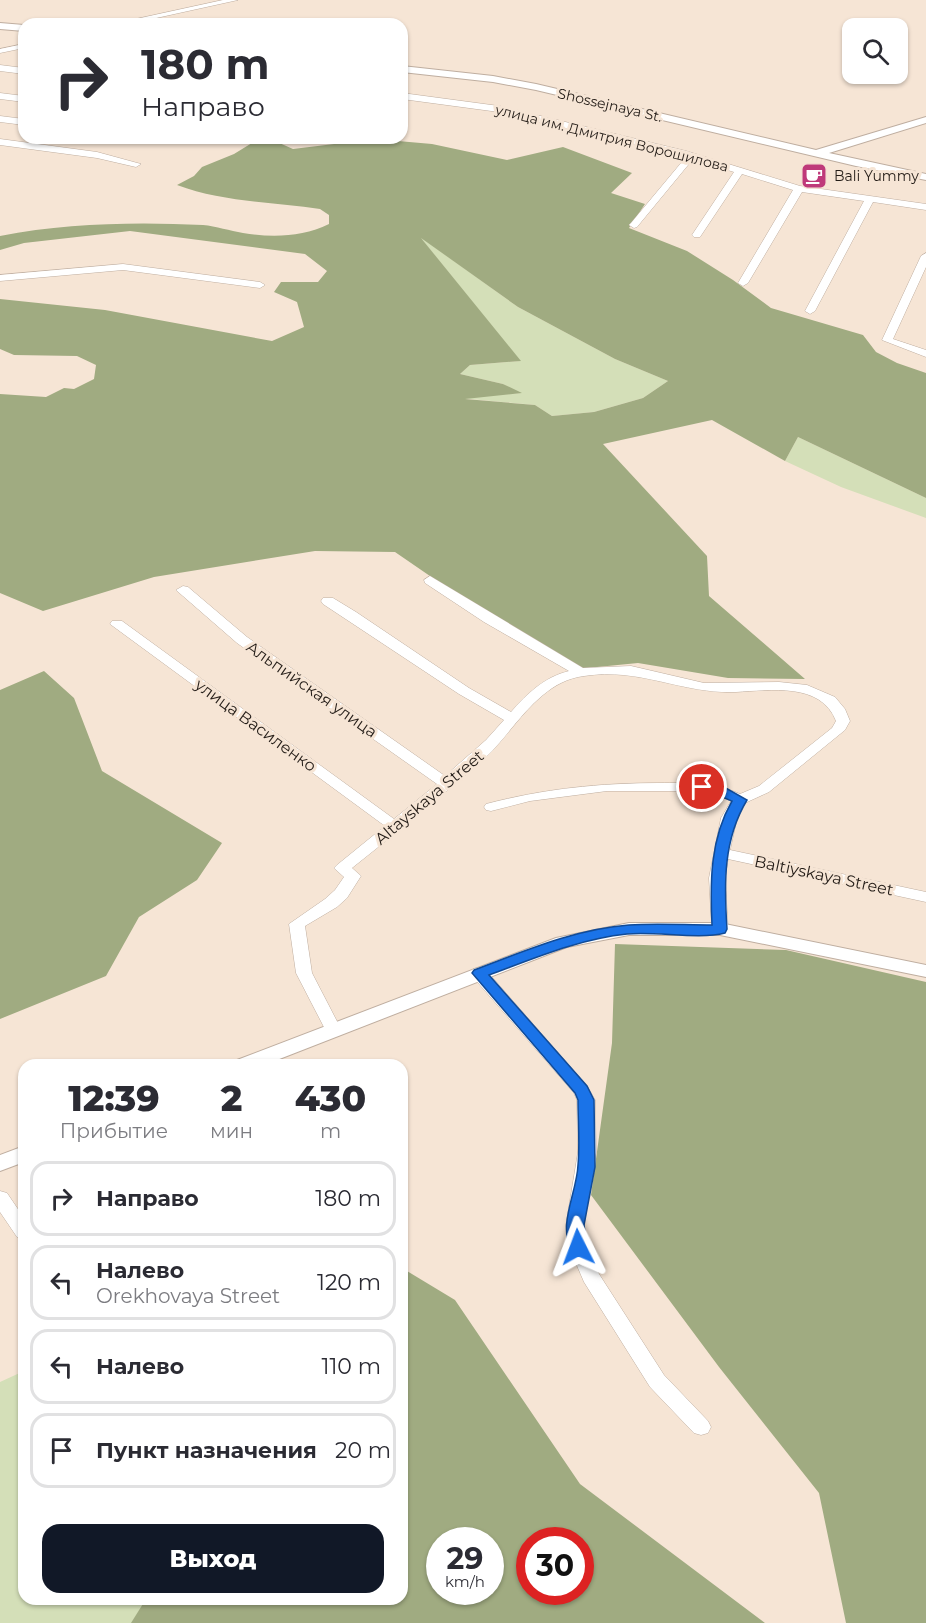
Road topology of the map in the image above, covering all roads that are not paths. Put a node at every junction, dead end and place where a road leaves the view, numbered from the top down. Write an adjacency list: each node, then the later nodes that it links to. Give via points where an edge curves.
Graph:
1 (234, 0): 2 (street)
2 (146, 18)
3 (0, 26): 4 (street)
4 (18, 28)
5 (0, 68): 6 (street)
6 (18, 70)
7 (408, 70): 16 (street, Shossejnaya St., via 537,87)
8 (0, 96): 10 (street)
9 (408, 97): 18 (street, улица им. Дмитрия Ворошилова, via 499,110)
10 (18, 98)
11 (0, 119): 13 (street)
12 (926, 120): 15 (street)
13 (18, 121)
14 (0, 142): 20 (street)
15 (846, 144): 16 (street, via 817,148); 17 (street); 19 (street, via 847,155)
16 (784, 146): 17 (street, Shossejnaya St.)
17 (816, 153): 19 (street, Shossejnaya St.)
18 (691, 156): 21 (street, улица им. Дмитрия Ворошилова); 26 (street)
19 (856, 163): 22 (street, Shossejnaya St.)
20 (136, 164)
21 (740, 170): 23 (street, улица им. Дмитрия Ворошилова); 27 (street)
22 (926, 177)
23 (799, 189): 24 (street, улица им. Дмитрия Ворошилова); 30 (street)
24 (870, 200): 25 (street, улица им. Дмитрия Ворошилова); 32 (street)
25 (926, 207)
26 (634, 225)
27 (697, 236)
28 (926, 256): 33 (street, via 887,340)
29 (0, 278): 31 (street, via 123,267)
30 (742, 283)
31 (260, 285)
32 (810, 311)
33 (926, 354)
34 (430, 580): 38 (street)
35 (183, 590): 40 (street, Альпийская улица, via 242,640)
36 (328, 601): 39 (street, via 479,702)
37 (117, 624): 43 (street, улица Василенко)
38 (580, 672): 39 (street, Altayskaya Street, via 549,684); 41 (street, Altayskaya Street, via 637,670 706,687 787,686 821,694 835,703 842,712 838,730 764,789)
39 (511, 718): 40 (street, Altayskaya Street, via 486,749)
40 (445, 783): 43 (street, Altayskaya Street)
41 (740, 800): 42 (street, via 702,787 618,786 530,796); 44 (street, via 729,818)
42 (491, 807)
43 (394, 826): 49 (street, Altayskaya Street, via 342,868 353,876 341,894 297,924 304,973)
44 (722, 853): 45 (street, Baltiyskaya Street); 46 (street, via 716,891)
45 (926, 897)
46 (720, 929): 47 (street); 48 (street, via 629,929 592,935)
47 (926, 971)
48 (479, 973): 49 (street); 55 (street, via 586,1100 587,1152 575,1225 578,1247 591,1277 657,1381)
49 (333, 1029): 50 (street)
50 (259, 1059)
51 (18, 1156): 52 (street)
52 (0, 1163)
53 (0, 1198): 54 (street)
54 (18, 1224)
55 (701, 1427)

